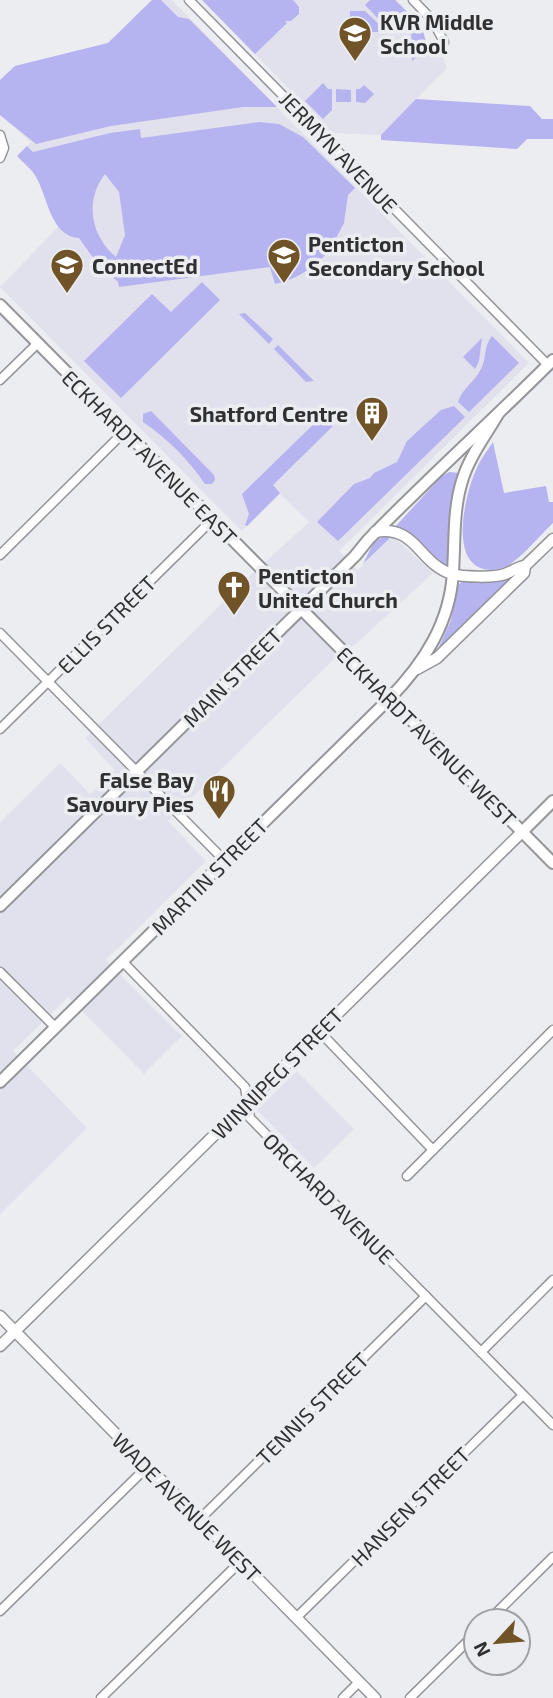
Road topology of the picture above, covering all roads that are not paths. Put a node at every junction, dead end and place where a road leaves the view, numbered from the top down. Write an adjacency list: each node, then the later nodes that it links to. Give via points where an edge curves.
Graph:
1 (189, 0): 8 (street, JERMYN AVENUE)
2 (413, 0): 3 (street, via 433,21)
3 (444, 43)
4 (0, 135): 5 (street, via 4,148)
5 (0, 158)
6 (0, 305): 7 (main road, ECKHARDT AVENUE EAST)
7 (38, 343): 9 (street); 11 (main road, ECKHARDT AVENUE EAST)
8 (550, 363): 10 (main road, MAIN STREET)
9 (0, 380)
10 (498, 414): 13 (main road, MAIN STREET); 17 (main road, MARTIN STREET, via 463,478)
11 (125, 432): 12 (main road, ECKHARDT AVENUE EAST); 15 (street)
12 (212, 520): 18 (main road, ECKHARDT AVENUE EAST); 21 (street, ELLIS STREET)
13 (375, 532): 17 (street, via 395,531 408,537 438,568); 18 (main road, MAIN STREET)
14 (553, 538): 16 (street, MARTIN STREET)
15 (0, 555)
16 (525, 566): 17 (street, via 495,577); 20 (street, MARTIN STREET, via 524,573 437,658)
17 (453, 575): 20 (main road, MARTIN STREET, via 441,627)
18 (300, 610): 22 (main road, ECKHARDT AVENUE WEST); 24 (main road, MAIN STREET)
19 (0, 633): 21 (street)
20 (417, 669): 22 (main road, MARTIN STREET)
21 (48, 681): 23 (street, ELLIS STREET); 24 (street)
22 (389, 699): 26 (main road, ECKHARDT AVENUE WEST); 27 (main road, MARTIN STREET)
23 (0, 729)
24 (136, 772): 27 (street); 29 (main road, MAIN STREET)
25 (553, 801): 26 (main road, WINNIPEG STREET)
26 (522, 832): 28 (main road, ECKHARDT AVENUE WEST); 34 (street, WINNIPEG STREET)
27 (225, 861): 30 (main road, MARTIN STREET)
28 (553, 863)
29 (0, 906)
30 (123, 962): 32 (main road, MARTIN STREET); 36 (street, ORCHARD AVENUE, via 245,1087)
31 (0, 972): 32 (street)
32 (56, 1028): 35 (main road, MARTIN STREET)
33 (553, 1030): 37 (street)
34 (319, 1031): 36 (street, WINNIPEG STREET); 37 (street)
35 (0, 1082)
36 (248, 1101): 40 (street, ORCHARD AVENUE, via 250,1118); 42 (street, WINNIPEG STREET)
37 (433, 1150): 38 (street)
38 (407, 1175)
39 (553, 1280): 44 (street)
40 (426, 1296): 44 (street, ORCHARD AVENUE); 48 (street, TENNIS STREET)
41 (0, 1316): 42 (street, WADE AVENUE WEST)
42 (15, 1331): 43 (street, WINNIPEG STREET); 47 (street, WADE AVENUE WEST)
43 (0, 1346)
44 (481, 1352): 45 (street, ORCHARD AVENUE)
45 (523, 1395): 46 (street, ORCHARD AVENUE); 53 (street, HANSEN STREET)
46 (553, 1425)
47 (147, 1467): 48 (street, WADE AVENUE WEST); 52 (street)
48 (199, 1520): 50 (street, WADE AVENUE WEST)
49 (553, 1557): 51 (street)
50 (240, 1562): 53 (street, WADE AVENUE WEST); 56 (street)
51 (502, 1607)
52 (0, 1611)
53 (296, 1618): 55 (street, WADE AVENUE WEST)
54 (462, 1647): 59 (street)
55 (359, 1682): 57 (street); 58 (street, WADE AVENUE WEST)
56 (101, 1698)
57 (343, 1698)
58 (375, 1698)
59 (410, 1698)

